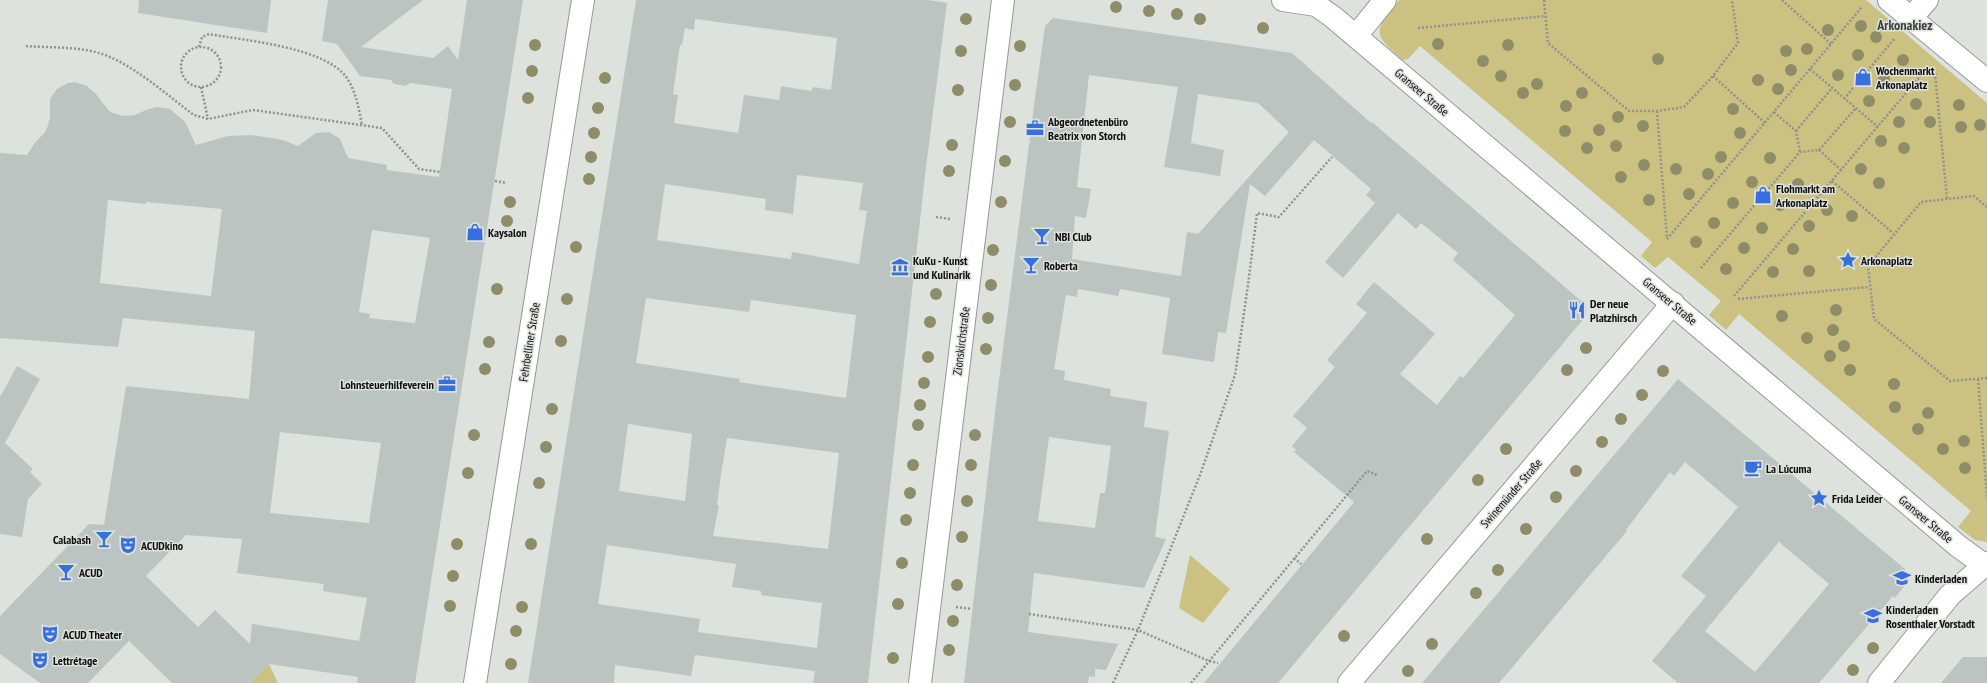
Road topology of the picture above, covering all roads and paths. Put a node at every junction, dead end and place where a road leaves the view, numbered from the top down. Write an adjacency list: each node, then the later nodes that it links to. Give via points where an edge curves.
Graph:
1 (583, 0): 62 (street, Fehrbelliner Straße)
2 (1003, 0): 63 (street, Zionskirchstraße)
3 (1283, 0): 15 (street, Granseer Straße, via 1316,5)
4 (1385, 0): 15 (street)
5 (1544, 0): 11 (path)
6 (1732, 0): 22 (path, via 1738,43)
7 (1782, 0): 16 (path)
8 (1889, 0): 12 (street)
9 (1927, 0): 12 (street)
10 (1862, 7): 16 (path)
11 (1546, 16): 13 (path); 28 (path, via 1548,43 1629,111)
12 (1911, 18): 23 (street)
13 (1418, 28)
14 (1897, 35): 26 (path)
15 (1356, 36): 50 (street, Granseer Straße)
16 (1831, 44): 21 (path)
17 (26, 46): 30 (path, via 105,55 131,67 194,115)
18 (199, 47): 24 (path, via 187,52 183,58 181,71 189,83); 24 (path, via 206,47 217,54 222,65 219,78 214,83); 32 (path, via 202,37 210,34 309,53 325,59 337,68 350,84 358,104)
19 (1931, 64): 33 (path)
20 (1934, 67): 43 (path)
21 (1810, 69): 25 (path); 29 (path)
22 (1712, 76): 28 (path, via 1684,107); 31 (path)
23 (1987, 81)
24 (201, 87): 30 (path)
25 (1832, 88): 26 (path); 34 (path)
26 (1844, 99): 27 (path)
27 (1856, 108): 33 (path); 35 (path)
28 (1657, 111): 31 (path, via 1667,239)
29 (1774, 112): 31 (path); 34 (path)
30 (208, 119): 32 (path, via 253,110)
31 (1765, 122)
32 (362, 125): 39 (path, via 382,128 419,169)
33 (1878, 127): 38 (path)
34 (1796, 131): 36 (path)
35 (1818, 150): 36 (path); 38 (path)
36 (1800, 152): 46 (path)
37 (1332, 157): 59 (path, via 1279,218 1257,213 1235,375 1200,475)
38 (1842, 170): 40 (path)
39 (440, 172)
40 (1832, 180): 45 (path); 48 (path)
41 (495, 181): 42 (path)
42 (507, 183)
43 (1947, 199): 44 (path, via 1974,196); 45 (path, via 1921,202)
44 (1987, 207)
45 (1893, 233): 47 (path, via 1868,266)
46 (1702, 268)
47 (1869, 287): 49 (path); 52 (path, via 1874,319 1950,381)
48 (1734, 296)
49 (1738, 299)
50 (1673, 304): 57 (street, Granseer Straße, via 1958,546); 66 (street, Swinemünder Straße)
51 (1987, 378): 52 (path)
52 (1978, 379): 54 (path)
53 (1377, 475): 55 (path, via 1367,471)
54 (1987, 497)
55 (1294, 558): 56 (path); 60 (path)
56 (1302, 564)
57 (1986, 565): 67 (street, via 1950,595)
58 (1029, 614): 59 (path)
59 (1138, 630): 60 (path); 64 (path)
60 (1209, 661): 61 (path); 65 (path)
61 (1218, 663)
62 (475, 683)
63 (920, 683)
64 (1113, 683)
65 (1191, 683)
66 (1349, 683)
67 (1879, 683)

